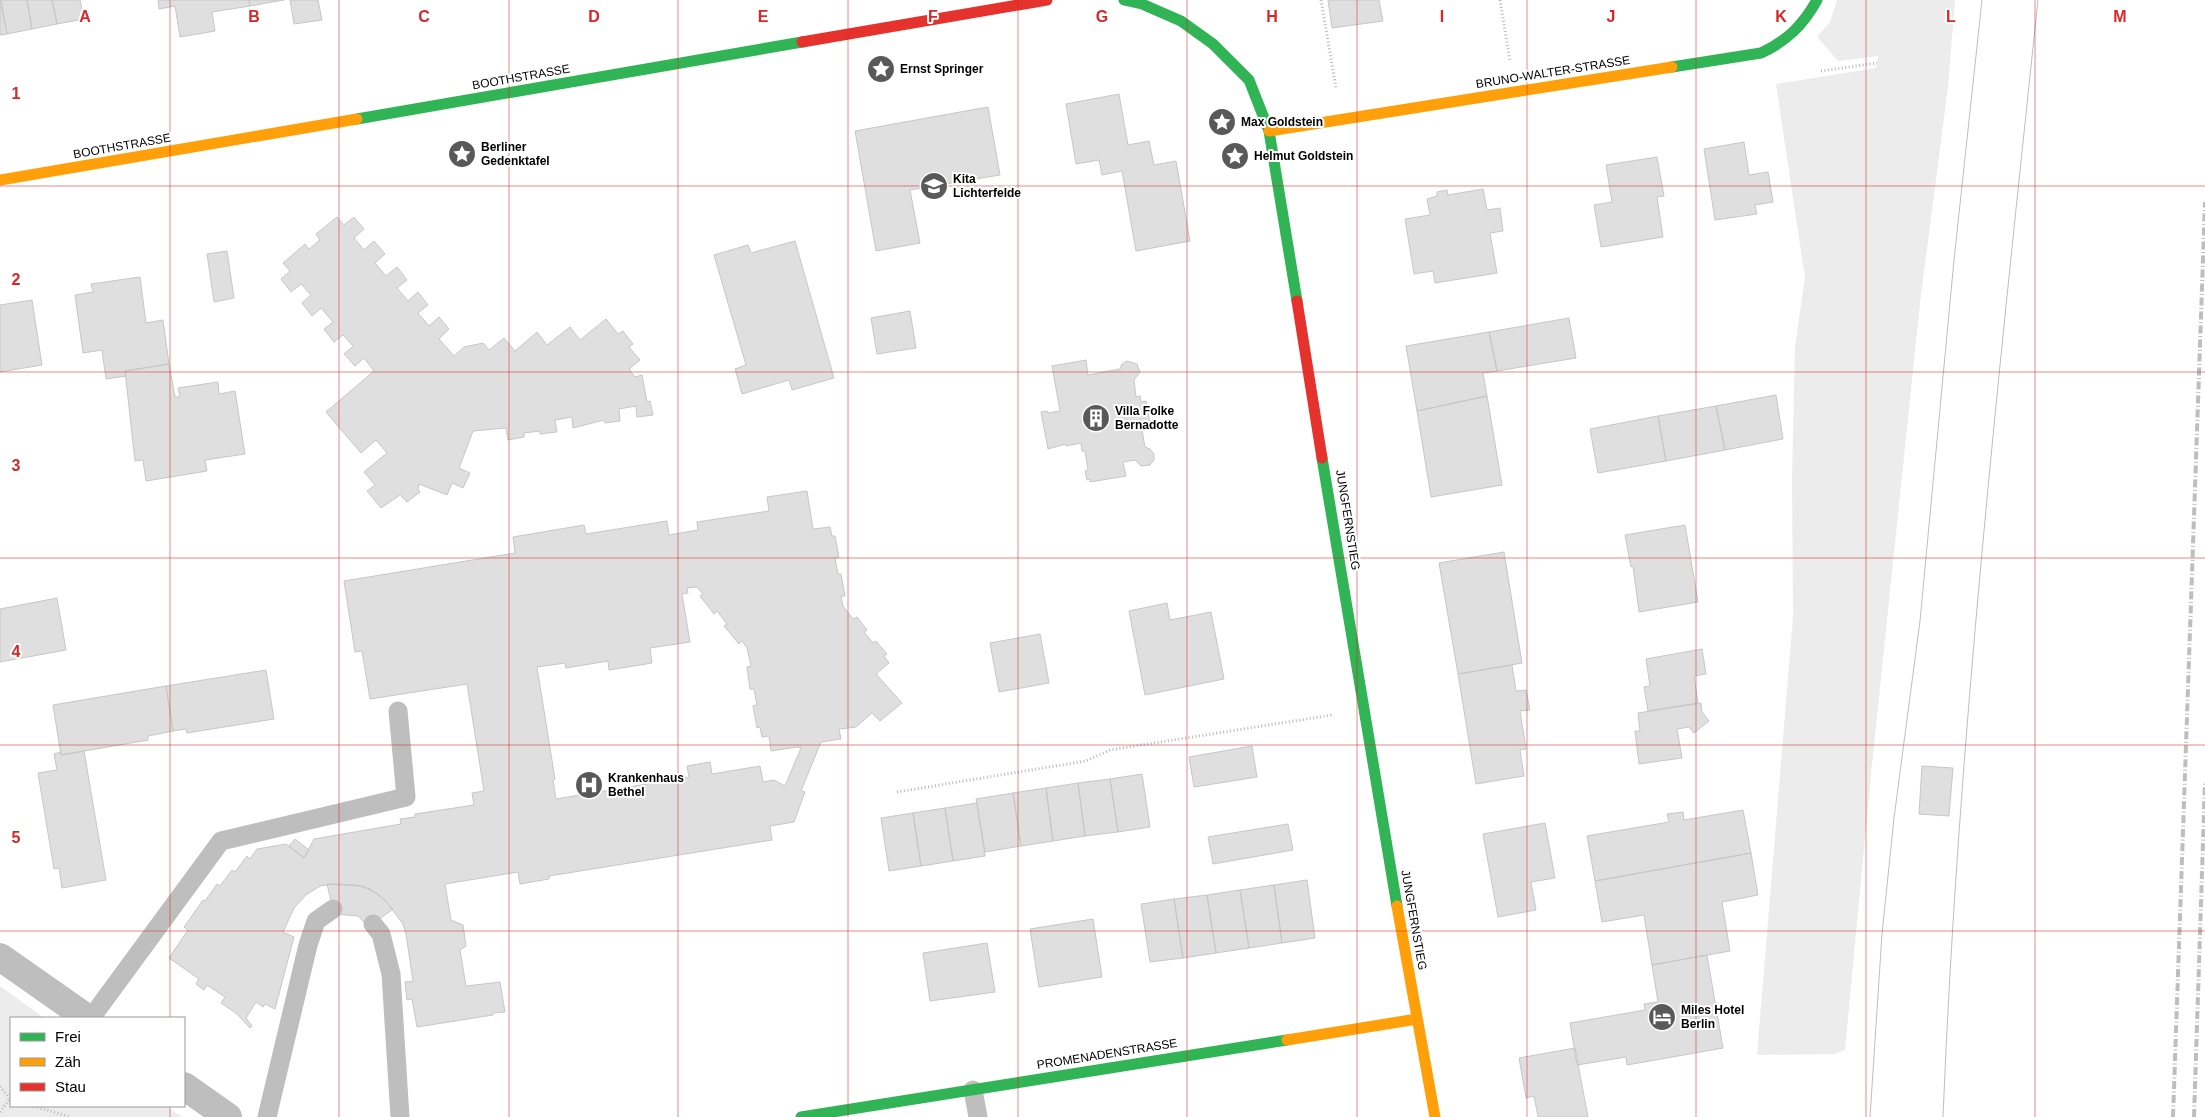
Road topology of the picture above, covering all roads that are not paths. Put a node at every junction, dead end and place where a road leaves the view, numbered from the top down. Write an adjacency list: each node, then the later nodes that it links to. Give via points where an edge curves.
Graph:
1 (1047, 0): 5 (street, BOOTHSTRASSE)
2 (1124, 0): 4 (street, JUNGFERNSTIEG, via 1181,21 1214,44 1249,80)
3 (1817, 0): 4 (street, BRUNO-WALTER-STRASSE, via 1808,19 1792,37 1761,53)
4 (1269, 131): 12 (street, JUNGFERNSTIEG)
5 (0, 180)
6 (398, 711): 11 (lane, via 406,797 221,841)
7 (333, 909): 16 (lane, via 316,921 308,945)
8 (373, 924): 17 (lane, via 381,934 390,974)
9 (0, 957): 10 (street)
10 (88, 1017)
11 (90, 1017)
12 (1417, 1019): 14 (street, PROMENADENSTRASSE); 20 (street, JUNGFERNSTIEG)
13 (185, 1087): 15 (street)
14 (973, 1090): 18 (street, PROMENADENSTRASSE); 19 (lane)
15 (228, 1117)
16 (266, 1117)
17 (400, 1117)
18 (800, 1117)
19 (978, 1117)
20 (1435, 1117)

